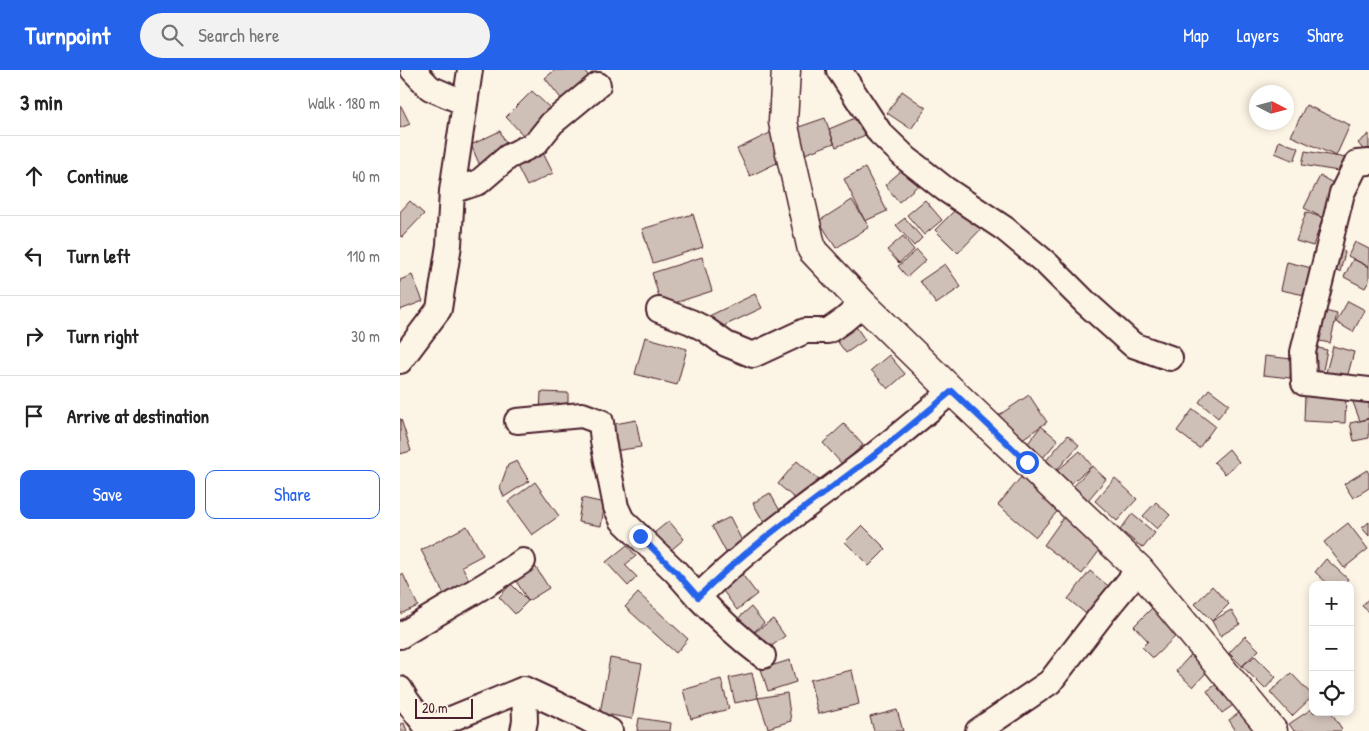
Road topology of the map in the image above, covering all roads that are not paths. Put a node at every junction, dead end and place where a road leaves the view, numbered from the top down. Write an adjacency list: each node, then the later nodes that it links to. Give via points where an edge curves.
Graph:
1 (413, 70): 6 (street, via 430,88)
2 (470, 70): 6 (street)
3 (786, 70): 9 (street, via 783,122 812,250)
4 (839, 70): 11 (street, via 880,132 906,159 1005,229 1133,345)
5 (598, 85): 8 (street, via 552,123 536,143 508,157 479,182)
6 (465, 103): 8 (street)
7 (1369, 162): 13 (street, via 1357,164 1342,194 1303,352 1304,383)
8 (452, 191): 12 (street, via 449,245 439,309)
9 (863, 304): 10 (street, via 828,331 805,331 753,355 726,344 691,322); 14 (street)
10 (659, 310)
11 (1170, 358)
12 (400, 361)
13 (1369, 390)
14 (952, 391): 17 (street); 18 (street, via 755,547)
15 (517, 421): 18 (street, via 582,416 601,422 616,507 622,520)
16 (523, 561): 19 (street)
17 (1139, 569): 27 (street, via 1050,682); 28 (street)
18 (698, 597): 20 (street)
19 (400, 636)
20 (763, 656)
21 (400, 689): 23 (street)
22 (524, 689): 24 (street, via 441,723); 25 (street, via 526,721); 26 (street)
23 (430, 731)
24 (435, 731)
25 (523, 731)
26 (610, 731)
27 (978, 731)
28 (1273, 731)

